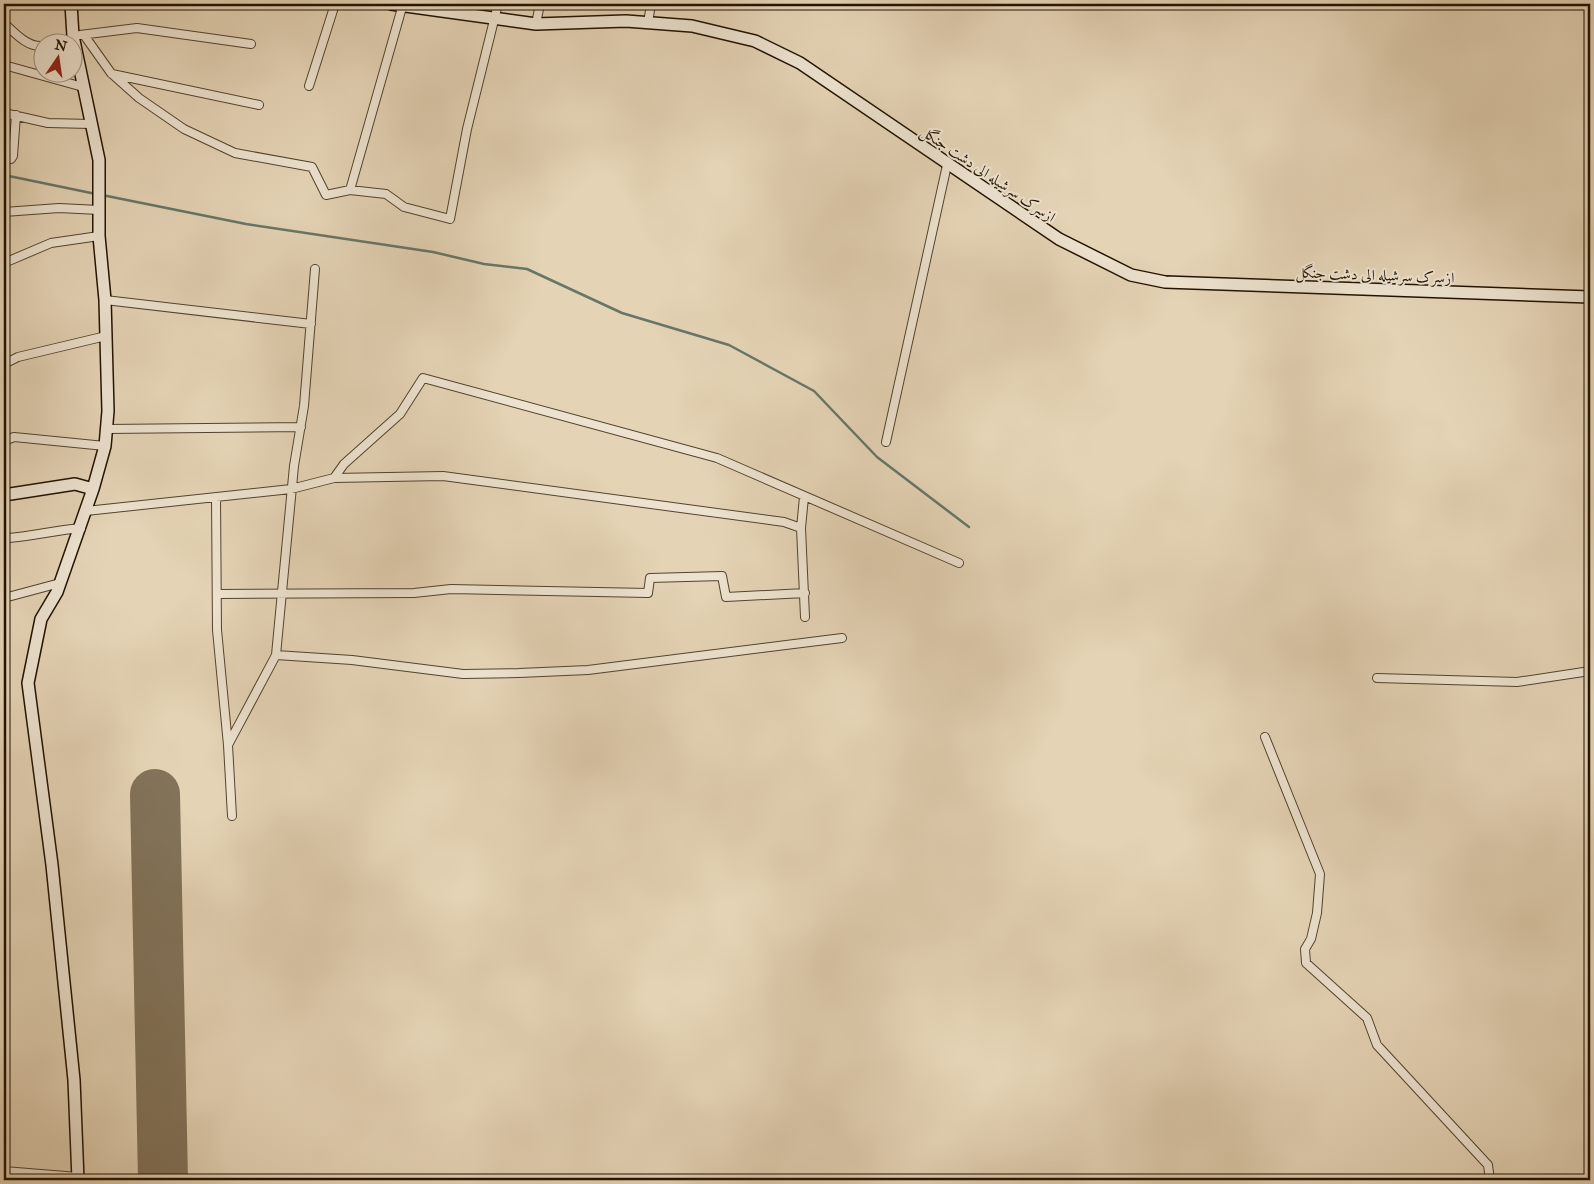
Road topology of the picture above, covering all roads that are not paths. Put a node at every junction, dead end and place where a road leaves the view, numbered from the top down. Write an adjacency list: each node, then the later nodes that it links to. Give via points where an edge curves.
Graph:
1 (71, 4): 11 (street)
2 (335, 4): 19 (street)
3 (498, 4): 7 (street)
4 (540, 4): 10 (street)
5 (650, 4): 9 (street)
6 (399, 5): 7 (street, ازسرک سرشیله الی دشت جنگل); 27 (street)
7 (492, 19): 10 (street, ازسرک سرشیله الی دشت جنگل); 27 (street, via 450,219 404,207 386,194)
8 (4, 23): 13 (street, via 24,41)
9 (648, 23): 10 (street, ازسرک سرشیله الی دشت جنگل, via 626,20); 26 (street, ازسرک سرشیله الی دشت جنگل, via 692,26 755,41 777,50)
10 (536, 24)
11 (75, 32)
12 (82, 39): 14 (street, via 137,28)
13 (32, 43)
14 (251, 44)
15 (82, 46): 17 (street)
16 (4, 65): 20 (street)
17 (111, 73): 21 (street); 27 (street, via 139,98 184,129 235,153 312,167 326,195)
18 (82, 80): 20 (street)
19 (309, 86)
20 (83, 87): 24 (street)
21 (259, 105)
22 (4, 112): 23 (street)
23 (16, 115): 24 (street, via 48,123); 25 (street, via 13,156)
24 (91, 124): 28 (street, via 99,160)
25 (4, 159)
26 (948, 165): 33 (street, ازسرک سرشیله الی دشت جنگل, via 1059,240 1131,275 1166,282); 41 (street)
27 (350, 190)
28 (99, 210): 29 (street, via 59,208); 30 (street)
29 (4, 212)
30 (99, 236): 31 (street, via 51,243); 34 (street)
31 (4, 262)
32 (315, 269): 35 (street)
33 (1590, 297)
34 (105, 300): 35 (street); 36 (street)
35 (311, 324): 38 (street)
36 (106, 336): 37 (street); 39 (street)
37 (4, 364)
38 (301, 427): 39 (street); 45 (street)
39 (106, 429): 42 (street)
40 (4, 441): 42 (street, via 14,437)
41 (886, 442)
42 (105, 446): 44 (street)
43 (334, 478): 45 (street); 48 (street, via 344,464 400,414 423,378 717,458); 51 (street, via 468,478 784,522)
44 (93, 489): 46 (street, via 75,484); 49 (street)
45 (291, 489): 47 (street); 57 (street)
46 (4, 495)
47 (216, 497): 49 (street); 56 (street)
48 (804, 497): 51 (street); 53 (street)
49 (86, 511): 50 (street)
50 (81, 528): 52 (street); 54 (street)
51 (801, 528): 55 (street)
52 (9, 538)
53 (959, 562)
54 (60, 583): 58 (street); 68 (street, via 41,619 28,684 52,866 74,1080)
55 (805, 593): 57 (street, via 726,597 722,576 650,578 648,593 451,589 414,593); 59 (street)
56 (217, 594): 57 (street); 65 (street, via 217,630)
57 (282, 594): 61 (street)
58 (4, 598)
59 (806, 617)
60 (842, 638): 61 (street, via 588,670 519,673 463,674 352,660)
61 (276, 655): 65 (street)
62 (1590, 671): 63 (street, via 1517,682)
63 (1377, 678)
64 (1265, 737): 69 (street, via 1320,874 1317,913 1311,939 1305,949 1306,962 1367,1018 1378,1045 1488,1165)
65 (228, 745): 66 (street)
66 (232, 816)
67 (4, 1171): 68 (street)
68 (78, 1179)
69 (1490, 1180)

